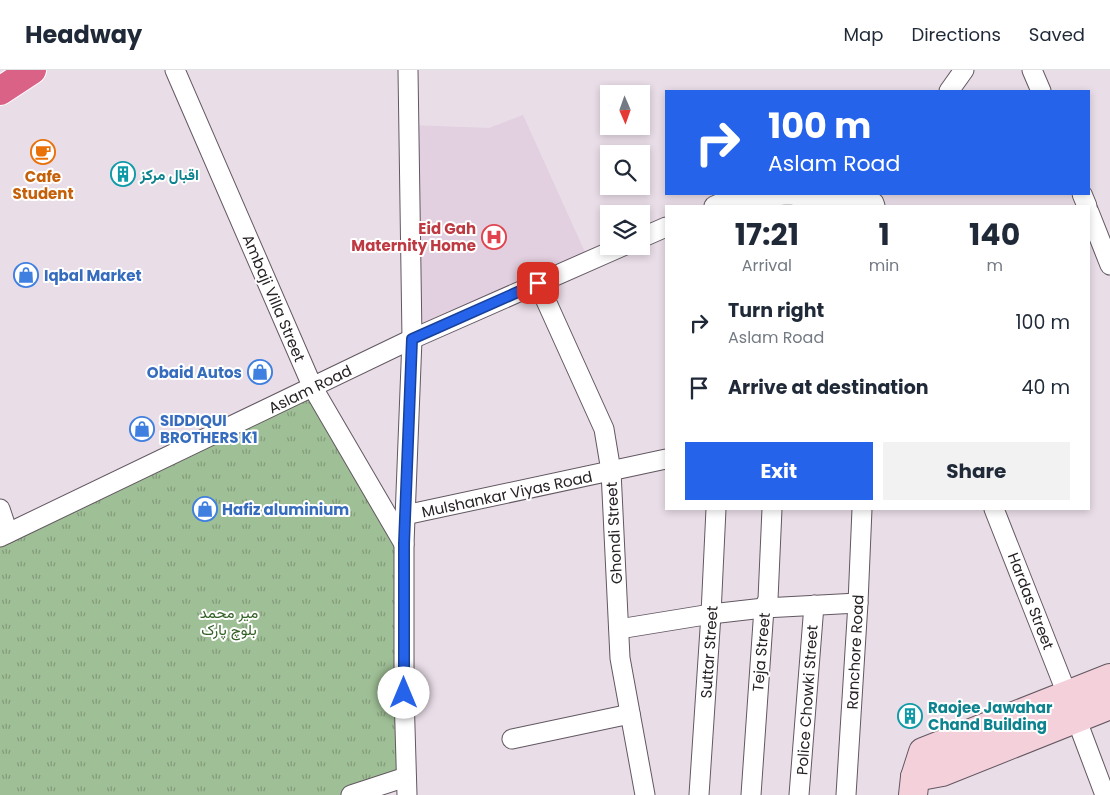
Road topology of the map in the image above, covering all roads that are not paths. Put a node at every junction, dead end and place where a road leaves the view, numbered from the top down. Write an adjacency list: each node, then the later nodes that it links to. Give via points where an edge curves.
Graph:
1 (32, 70): 8 (highway)
2 (175, 70): 19 (street, Ambaji Villa Street)
3 (408, 70): 18 (street, Ambaji Villa Street)
4 (964, 70): 6 (street)
5 (1032, 70): 7 (street)
6 (950, 90)
7 (1041, 90)
8 (0, 91)
9 (732, 202): 10 (street, via 789,195); 11 (street)
10 (876, 202)
11 (718, 205)
12 (1090, 215): 16 (street)
13 (665, 227): 14 (street)
14 (650, 234)
15 (602, 255): 17 (street, Aslam Road)
16 (1110, 265)
17 (538, 283): 18 (street, Aslam Road); 21 (street, Ghondi Street, via 604,429)
18 (412, 339): 19 (street, Aslam Road); 27 (street, Ambaji Villa Street)
19 (313, 388): 28 (street, Aslam Road); 29 (street, Ambaji Villa Street)
20 (665, 459): 21 (street, Mulshankar Viyas Road)
21 (611, 471): 27 (street, Mulshankar Viyas Road); 34 (street, Ghondi Street)
22 (0, 509): 28 (street)
23 (716, 510): 33 (street, Suttar Street)
24 (772, 510): 32 (street, Teja Street, via 768,599)
25 (862, 510): 30 (street, Ranchore Road)
26 (994, 510): 37 (street, Hardas Street)
27 (405, 515): 29 (street, Ambaji Villa Street)
28 (4, 535)
29 (404, 544): 40 (street, Ambaji Villa Street)
30 (858, 603): 31 (street); 47 (street, Ranchore Road)
31 (814, 605): 32 (street); 46 (street, Police Chowki Street)
32 (764, 608): 33 (street); 45 (street, Teja Street)
33 (711, 614): 34 (street); 44 (street, Suttar Street)
34 (619, 629): 38 (street, Ghondi Street, via 620,658)
35 (1110, 678): 37 (street)
36 (1110, 705): 37 (street)
37 (1072, 706): 41 (street, via 923,752); 48 (street, Hardas Street)
38 (630, 714): 39 (street); 43 (street, Ghondi Street)
39 (512, 739)
40 (406, 786): 42 (street)
41 (914, 786)
42 (351, 795)
43 (644, 795)
44 (699, 795)
45 (751, 795)
46 (799, 795)
47 (846, 795)
48 (1105, 795)

